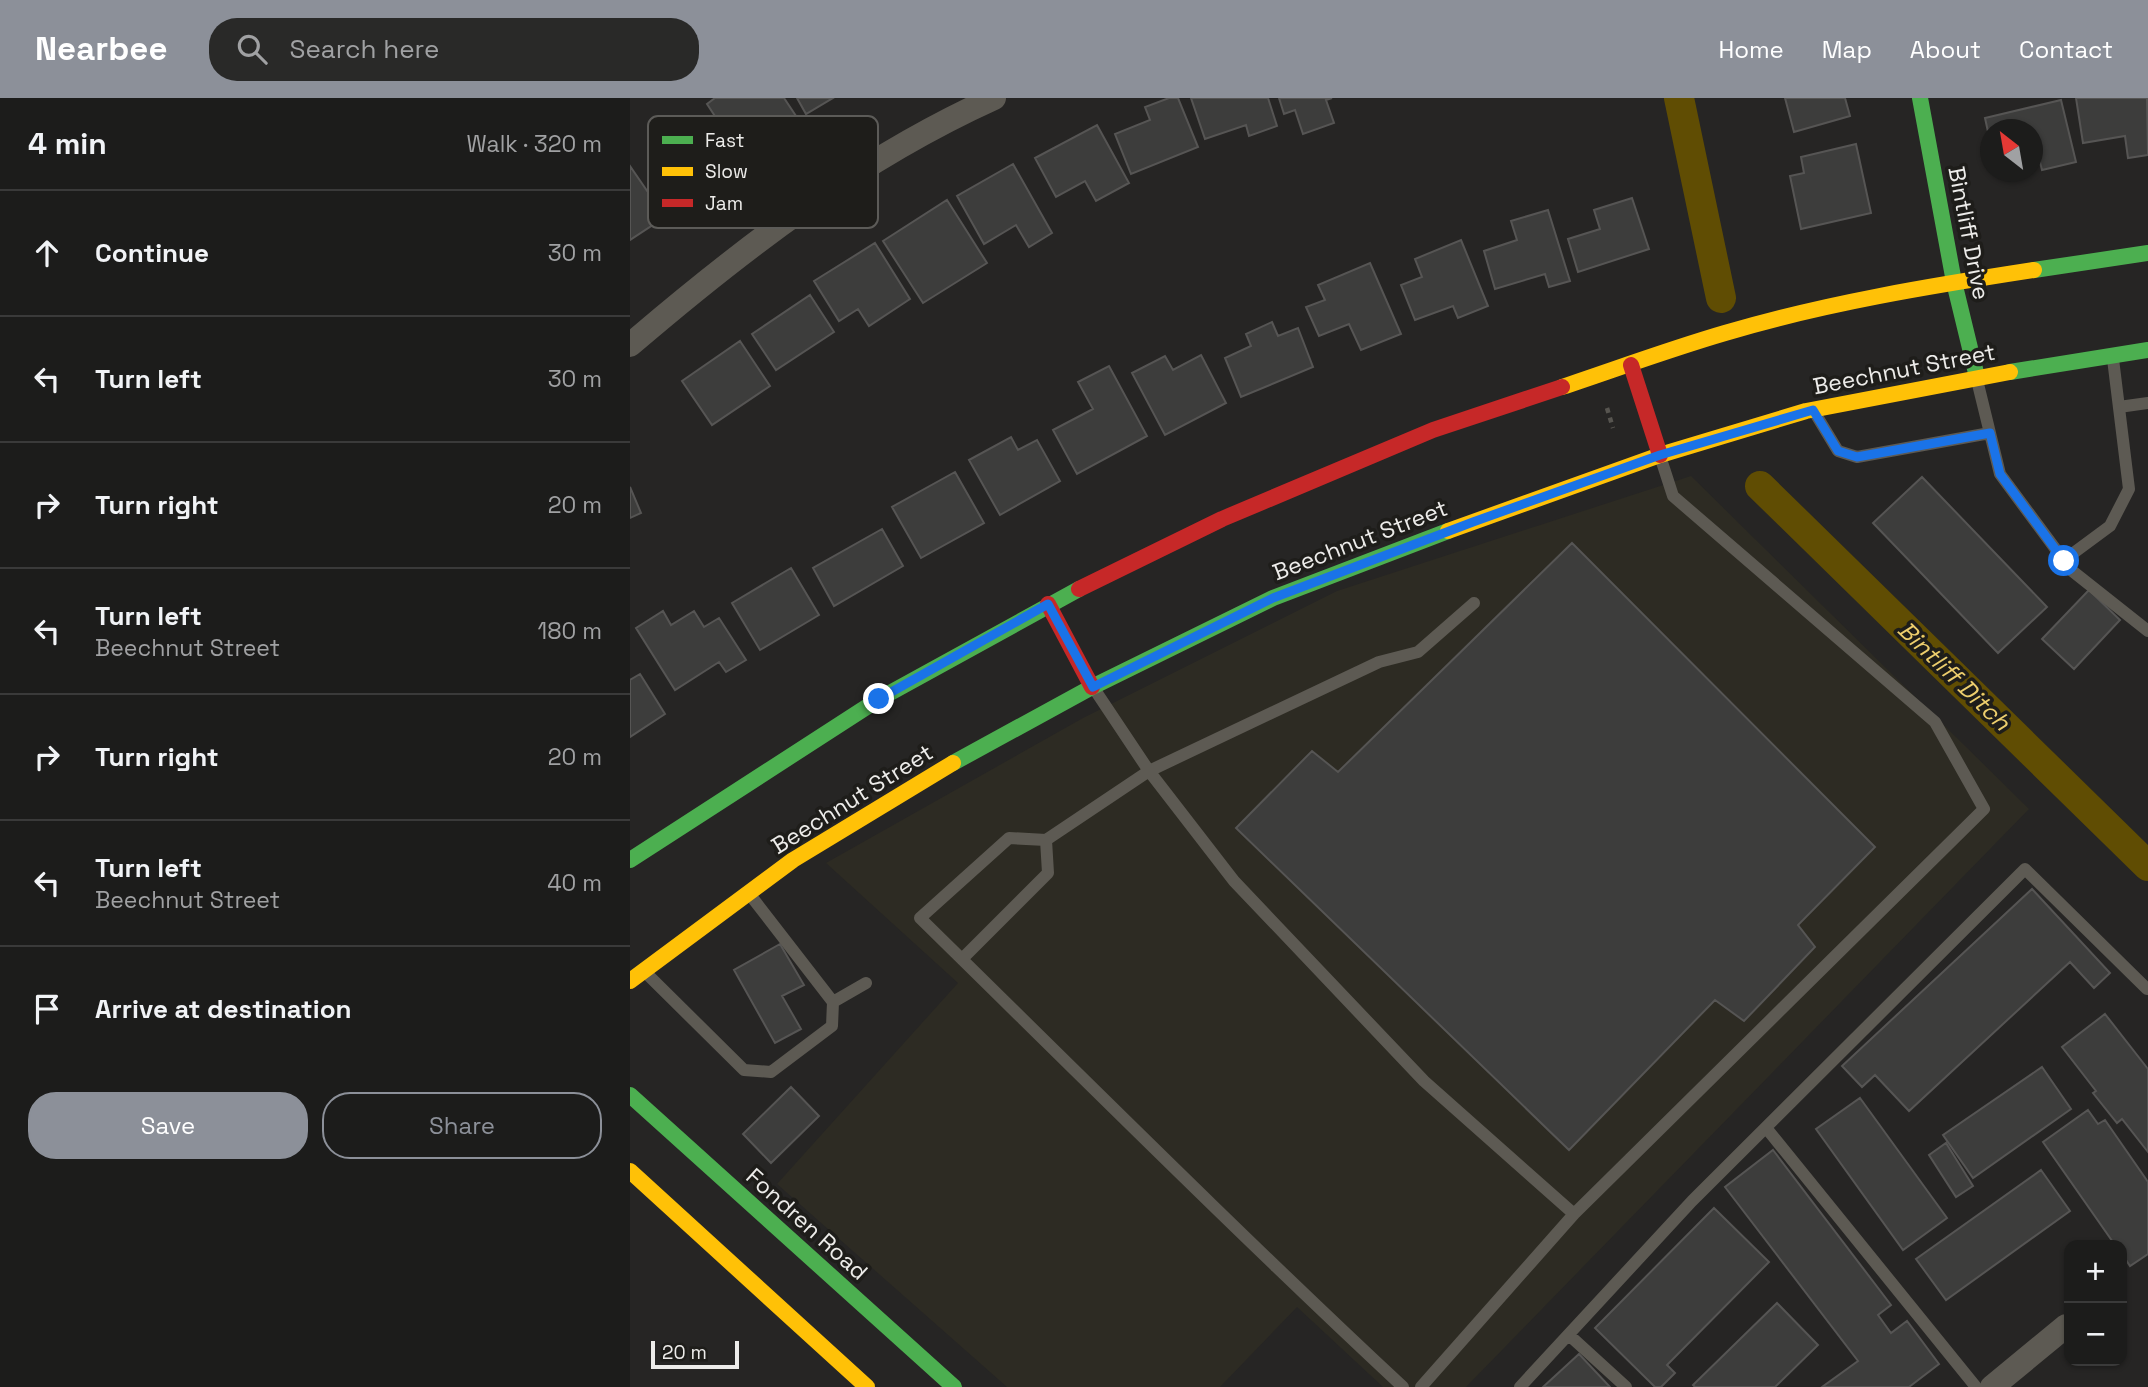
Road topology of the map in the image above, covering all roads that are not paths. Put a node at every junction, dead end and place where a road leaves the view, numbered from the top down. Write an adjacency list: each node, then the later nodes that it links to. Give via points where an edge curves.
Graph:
1 (994, 98): 3 (street)
2 (1920, 98): 6 (main road, Bintliff Drive)
3 (878, 159)
4 (776, 228): 7 (street)
5 (2148, 253): 6 (main road)
6 (1954, 282): 10 (main road, via 1725,333); 11 (main road, Bintliff Drive)
7 (630, 345)
8 (2148, 350): 9 (main road, Beechnut Street)
9 (2112, 355): 11 (main road, Beechnut Street); 13 (lane)
10 (1631, 365): 16 (main road); 19 (main road, via 1433,430 1222,519)
11 (1977, 377): 14 (main road, Beechnut Street); 15 (lane)
12 (2148, 403): 13 (lane)
13 (2119, 407): 17 (lane, via 2129,489 2110,526)
14 (1813, 410): 15 (lane, via 1838,451 1857,457); 16 (main road, Beechnut Street)
15 (1990, 433): 17 (lane, via 2000,474)
16 (1660, 455): 21 (main road, Beechnut Street, via 1273,598); 35 (lane, via 1673,496 1935,722 1984,808)
17 (2064, 561): 20 (lane)
18 (1474, 603): 22 (lane, via 1418,652 1379,662)
19 (1048, 604): 21 (main road); 24 (main road, via 879,699)
20 (2148, 631)
21 (1093, 687): 22 (lane); 25 (main road, Beechnut Street, via 949,765)
22 (1149, 771): 23 (lane); 35 (lane, via 1234,881 1407,1063)
23 (1046, 840): 26 (lane, via 1048,873); 26 (lane, via 1009,838 920,918)
24 (630, 860)
25 (749, 892): 27 (main road, Beechnut Street); 31 (lane)
26 (962, 959): 40 (lane)
27 (643, 971): 28 (main road, Beechnut Street); 31 (lane, via 744,1070 771,1072 832,1026)
28 (630, 981)
29 (866, 982): 31 (lane)
30 (2147, 989): 33 (lane, via 2025,869)
31 (833, 1002)
32 (630, 1094): 39 (main road, Fondren Road)
33 (1767, 1129): 37 (lane, via 1692,1201); 44 (lane)
34 (634, 1181): 38 (main road)
35 (1574, 1214): 41 (lane)
36 (2064, 1328): 45 (street)
37 (1569, 1335): 42 (lane); 43 (lane)
38 (867, 1387)
39 (954, 1387)
40 (1403, 1387)
41 (1421, 1387)
42 (1520, 1387)
43 (1626, 1387)
44 (1976, 1387)
45 (1992, 1387)

